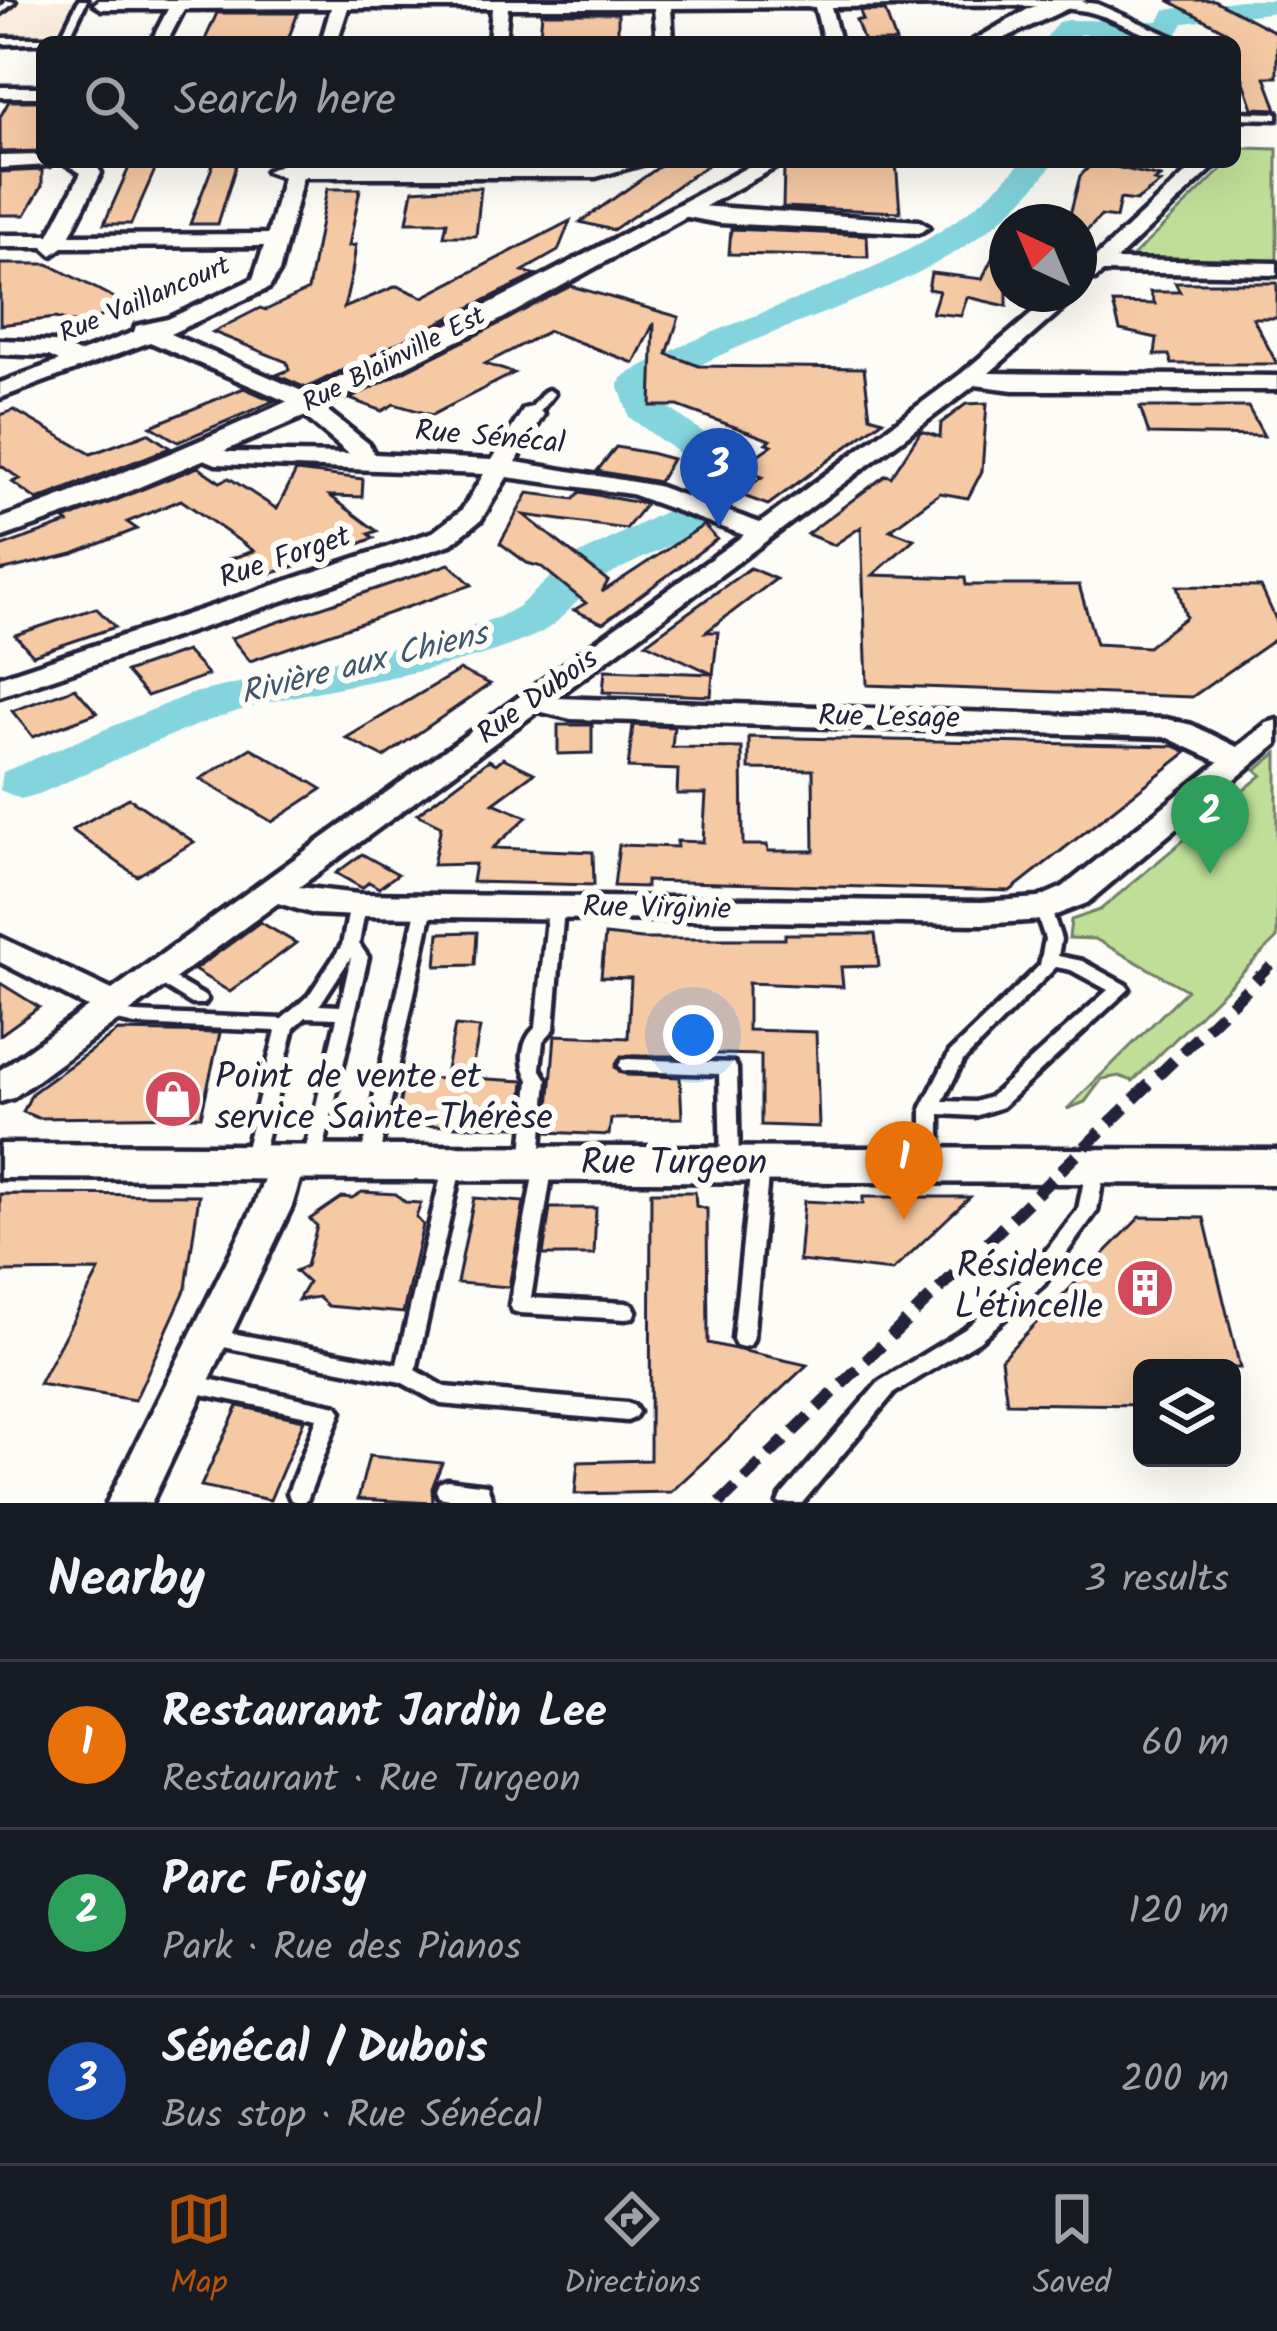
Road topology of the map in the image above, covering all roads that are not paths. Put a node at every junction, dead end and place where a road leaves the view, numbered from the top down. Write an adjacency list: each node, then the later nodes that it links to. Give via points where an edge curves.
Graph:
1 (8, 0): 12 (lane)
2 (83, 0): 13 (lane)
3 (821, 1): 4 (street); 7 (street); 18 (street)
4 (923, 1): 8 (street)
5 (341, 2): 6 (street); 10 (street); 15 (street)
6 (501, 2): 7 (street); 16 (street)
7 (662, 2): 17 (street)
8 (981, 2): 9 (street); 19 (street)
9 (1070, 2): 20 (street); 21 (street)
10 (179, 3): 11 (street); 14 (street)
11 (102, 4)
12 (0, 12)
13 (65, 36)
14 (162, 36)
15 (331, 36)
16 (498, 36)
17 (665, 36)
18 (830, 36)
19 (989, 36)
20 (991, 36)
21 (1162, 36)
22 (36, 40): 23 (lane)
23 (0, 41)
24 (0, 92): 25 (street)
25 (36, 92)
26 (1241, 116): 27 (lane)
27 (1277, 116)
28 (36, 161): 29 (street)
29 (0, 162)
30 (88, 168): 40 (street)
31 (286, 168): 38 (street, Rue Vaillancourt)
32 (348, 168): 33 (street)
33 (613, 168)
34 (763, 168): 36 (street, Rue Blainville Est)
35 (1203, 168): 41 (street)
36 (684, 211): 37 (street); 53 (street, Rue Blainville Est)
37 (919, 227)
38 (265, 244): 40 (street); 44 (street, Rue Vaillancourt, via 261,283)
39 (0, 245): 40 (street)
40 (54, 245)
41 (1098, 266): 42 (street)
42 (1277, 269)
43 (1047, 312): 49 (street, Rue Dubois)
44 (144, 330): 47 (street, Rue Vaillancourt); 53 (street)
45 (0, 347): 47 (street, via 45,347)
46 (0, 359): 47 (street)
47 (60, 362): 48 (street, Rue Vaillancourt); 51 (street, Rue Vaillancourt)
48 (0, 377)
49 (970, 378): 50 (street); 58 (street, Rue Dubois)
50 (1277, 383)
51 (0, 391)
52 (540, 404): 56 (street, Rue Forget)
53 (308, 405): 54 (street, Rue Blainville Est); 55 (street, via 364,452)
54 (206, 451): 55 (street, Rue Sénécal, via 225,459); 57 (street, Rue Blainville Est)
55 (364, 462): 56 (street, Rue Sénécal)
56 (499, 467): 58 (street, Rue Sénécal, via 630,487); 59 (street, Rue Forget, via 467,520 434,541)
57 (0, 529)
58 (762, 533): 60 (street, Rue Dubois)
59 (0, 688)
60 (532, 701): 62 (street, Rue Lesage, via 571,710 1166,728); 63 (street, Rue Dubois)
61 (1277, 729): 62 (street)
62 (1240, 760): 67 (street, via 1086,887)
63 (272, 890): 64 (street, Rue Virginie); 71 (street, Rue Dubois)
64 (358, 905): 65 (street, Rue Virginie); 68 (lane)
65 (425, 906): 66 (street, Rue Virginie); 83 (lane)
66 (556, 908): 67 (street, Rue Virginie); 84 (lane, via 545,1029 532,1053)
67 (1043, 909): 70 (lane)
68 (350, 945): 74 (lane); 75 (lane, via 360,957)
69 (0, 948): 73 (street)
70 (1050, 960): 79 (lane, via 956,1057); 79 (lane, via 1120,989 996,1102)
71 (156, 974): 72 (lane); 73 (street, Rue Dubois)
72 (198, 1000)
73 (113, 1006): 76 (lane, via 135,1019); 78 (street, Rue Dubois)
74 (304, 1011): 75 (lane); 76 (lane)
75 (347, 1012): 81 (lane)
76 (286, 1025): 81 (lane)
77 (628, 1065): 86 (lane, via 728,1068)
78 (0, 1089)
79 (931, 1107): 85 (lane)
80 (0, 1161): 81 (street, Rue Turgeon)
81 (283, 1163): 83 (street, Rue Turgeon); 90 (street, via 273,1206)
82 (453, 1163): 83 (street, Rue Turgeon); 84 (street, Rue Turgeon); 92 (lane)
83 (368, 1164)
84 (537, 1164): 86 (street, Rue Turgeon); 89 (lane, via 520,1305)
85 (931, 1164): 86 (street, Rue Turgeon); 87 (street, Rue Turgeon)
86 (745, 1165): 91 (lane)
87 (1096, 1166): 88 (street, Rue Turgeon); 99 (lane, via 1087,1210 1037,1278 972,1335 887,1387)
88 (1277, 1167)
89 (626, 1310)
90 (210, 1337): 92 (lane); 93 (street)
91 (743, 1339)
92 (405, 1373): 94 (lane, via 441,1395)
93 (187, 1383): 96 (lane, via 330,1412); 97 (street)
94 (627, 1412)
95 (447, 1490): 98 (lane, via 479,1492)
96 (299, 1493)
97 (129, 1503)
98 (482, 1503)
99 (789, 1503)

